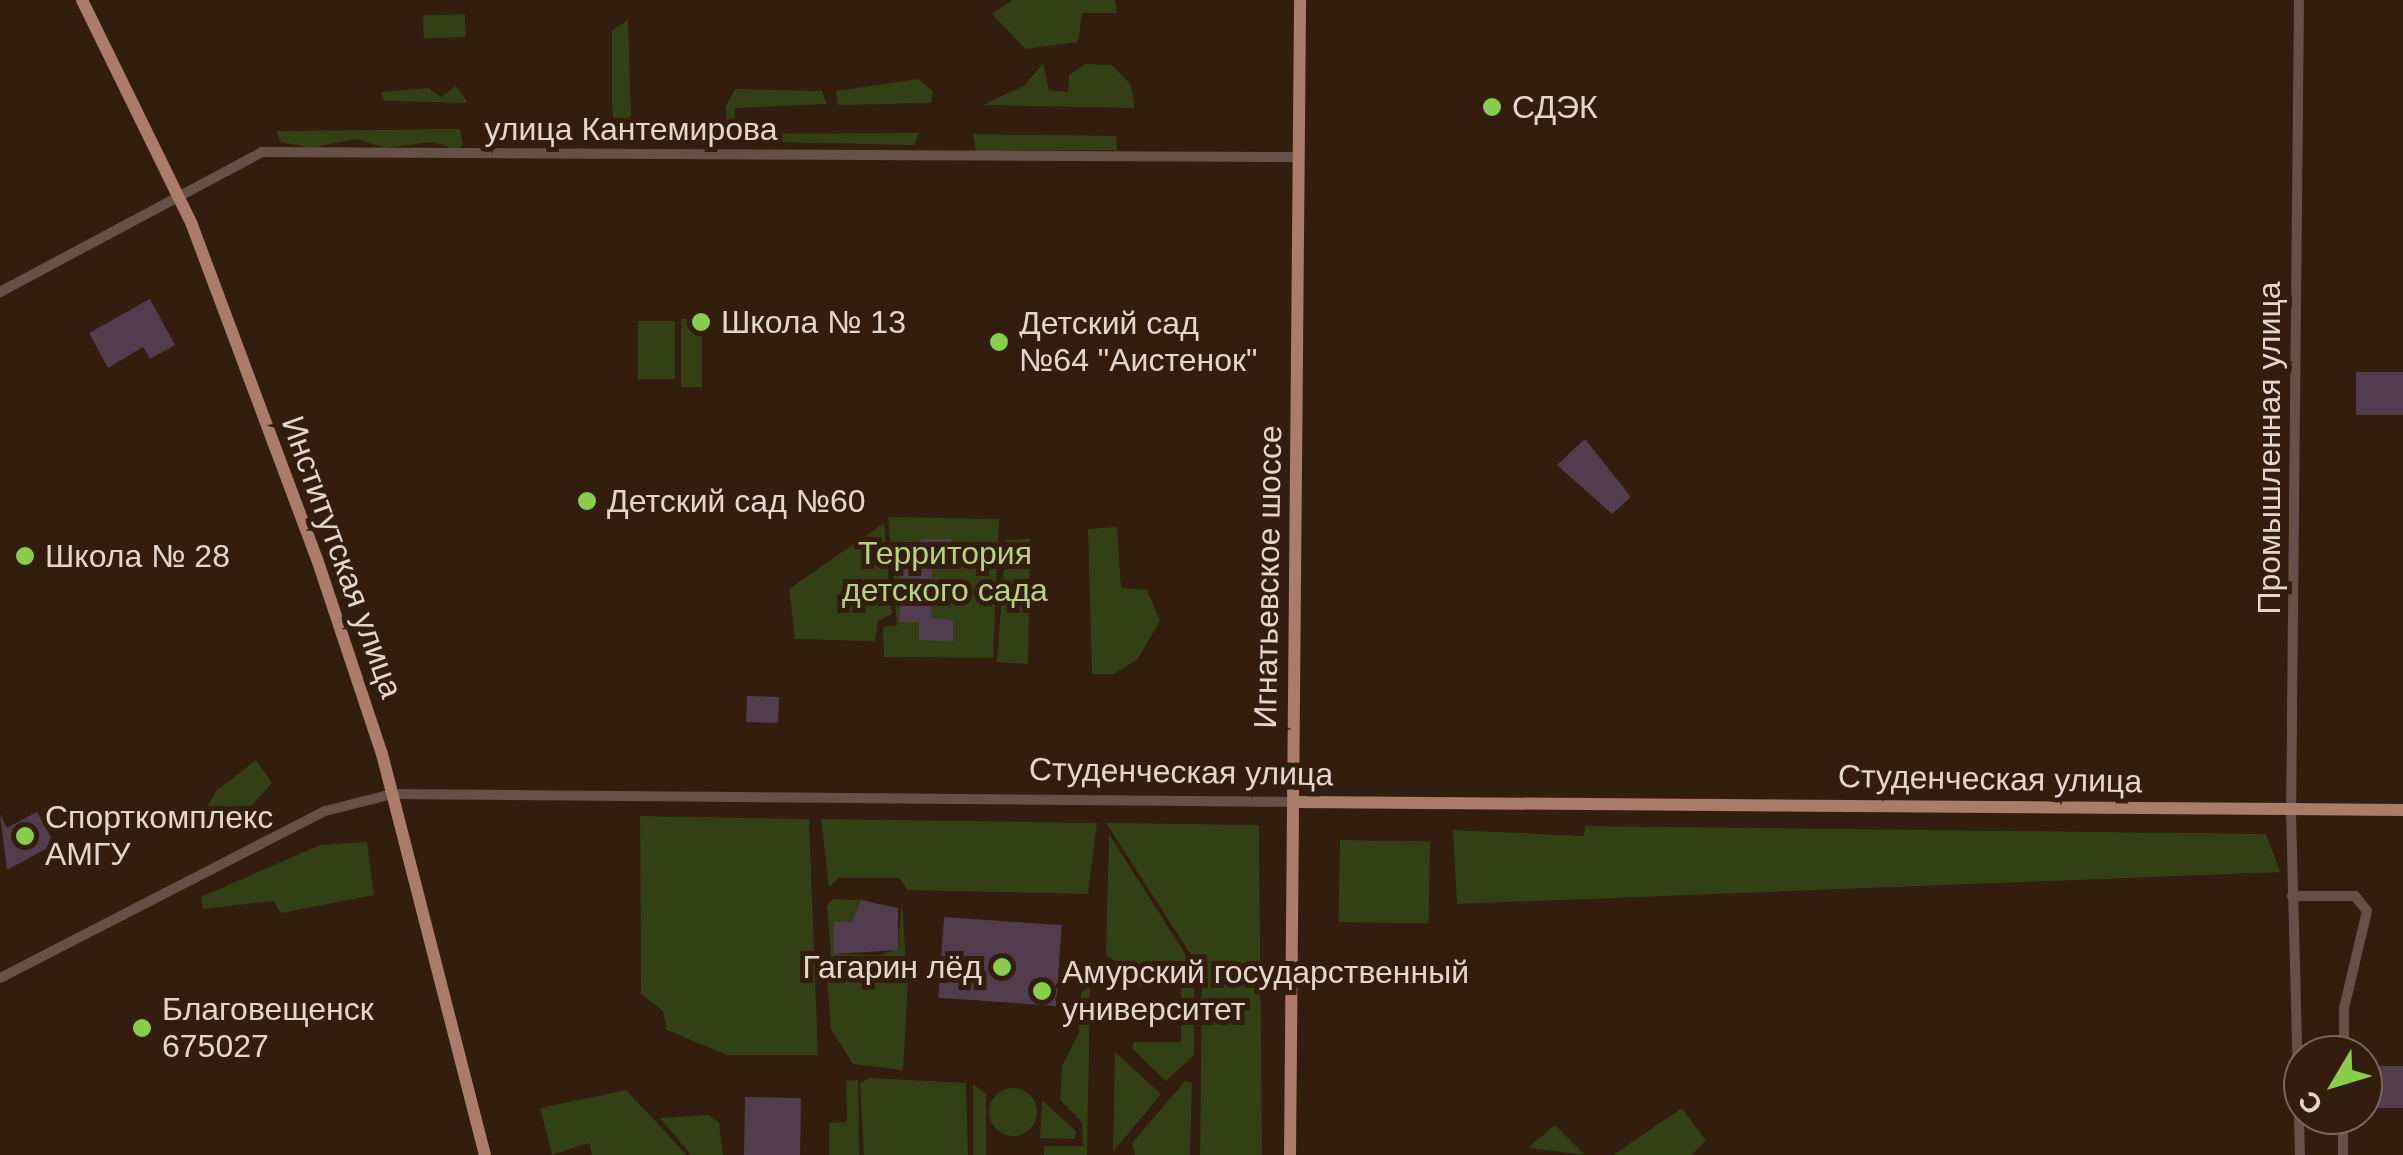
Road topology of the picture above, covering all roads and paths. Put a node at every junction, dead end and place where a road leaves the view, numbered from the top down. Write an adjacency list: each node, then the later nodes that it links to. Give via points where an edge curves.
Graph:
1 (82, 0): 5 (main road, Институтская улица)
2 (1300, 0): 4 (main road, Игнатьевское шоссе)
3 (2300, 0): 10 (street, Промышленная улица)
4 (1298, 156): 5 (street, улица Кантемирова, via 262,152); 8 (main road, Игнатьевское шоссе, via 1289,596)
5 (178, 192): 6 (street, улица Кантемирова); 7 (main road, Институтская улица, via 317,558)
6 (0, 292)
7 (392, 794): 8 (street, Студенческая улица); 12 (street, Студенческая улица, via 325,811); 14 (main road, Институтская улица)
8 (1297, 802): 10 (main road, Студенческая улица); 15 (main road, Игнатьевское шоссе)
9 (2403, 810): 10 (main road, Студенческая улица)
10 (2290, 812): 11 (street, Промышленная улица)
11 (2292, 896): 13 (street, via 2356,896 2368,911 2344,1008); 16 (street, Промышленная улица)
12 (0, 978)
13 (2344, 1035)
14 (486, 1155)
15 (1290, 1155)
16 (2300, 1155)

